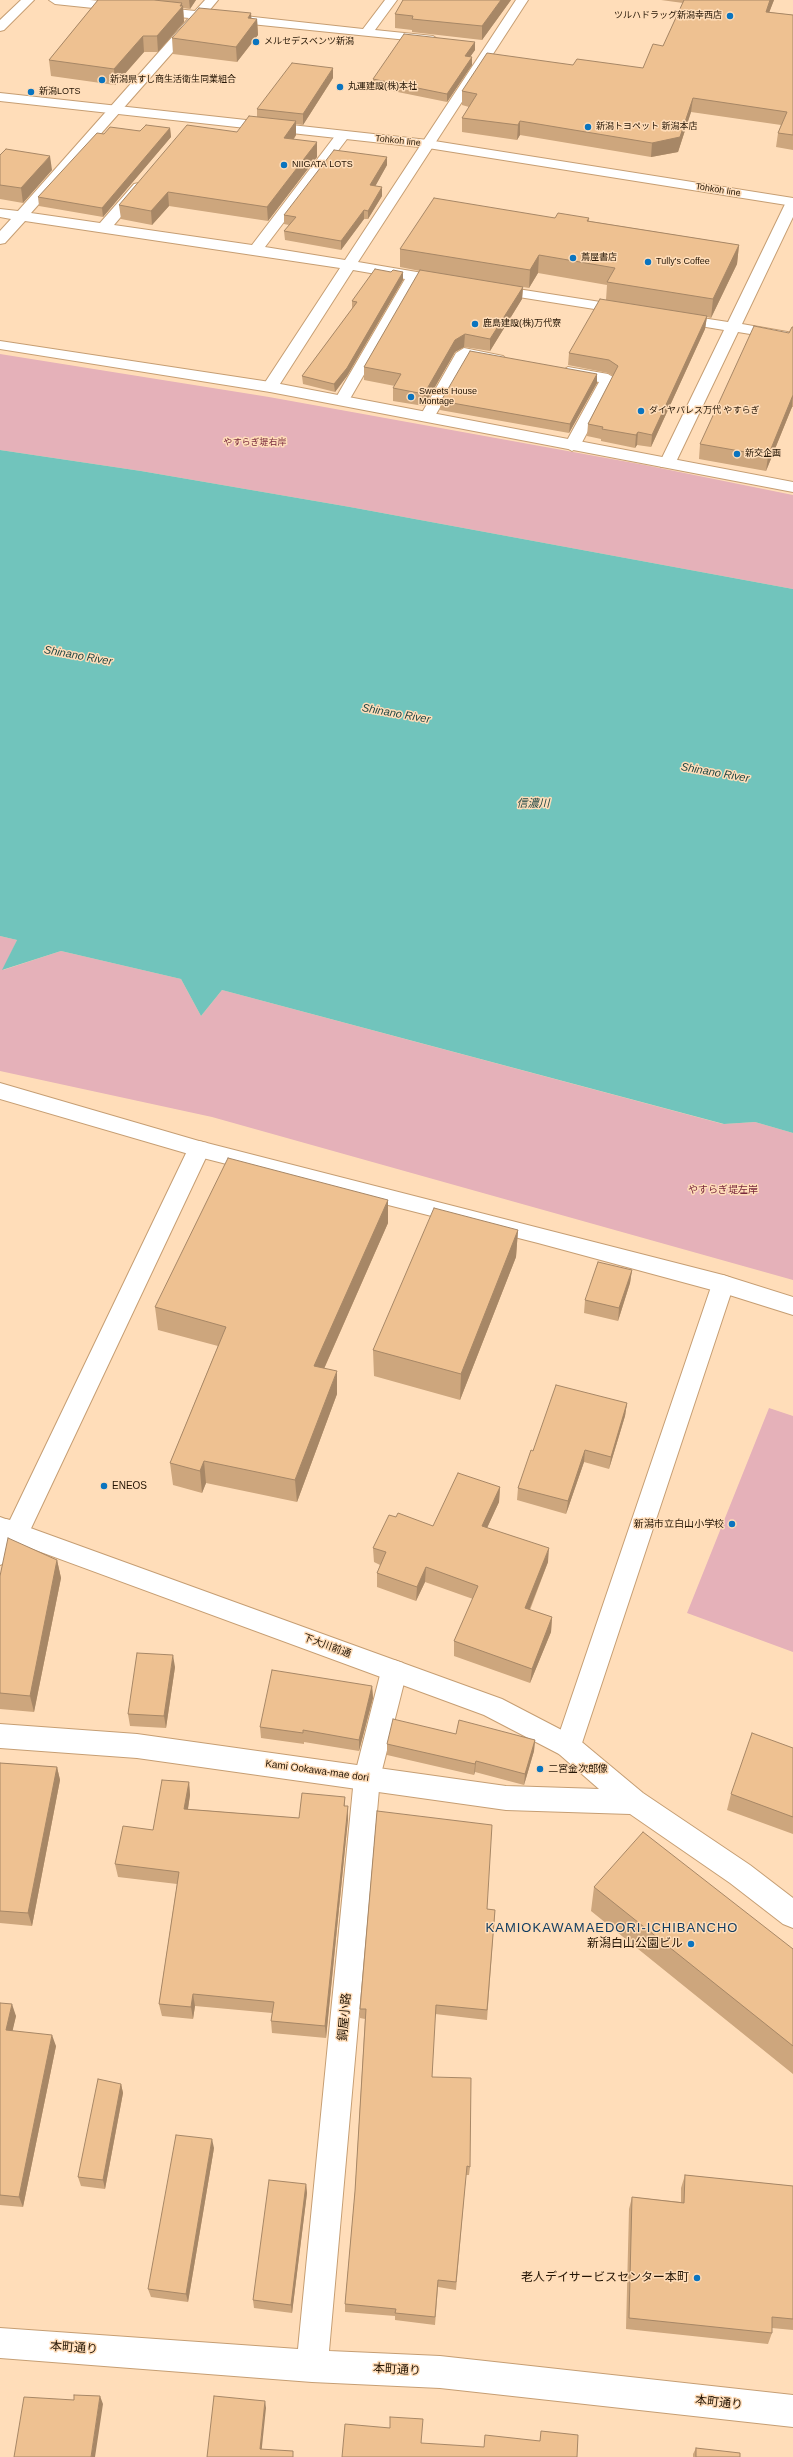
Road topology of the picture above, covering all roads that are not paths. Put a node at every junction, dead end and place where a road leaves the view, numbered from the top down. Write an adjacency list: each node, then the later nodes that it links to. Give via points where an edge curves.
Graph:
1 (28, 0): 7 (street)
2 (55, 0): 6 (street)
3 (212, 0): 6 (street)
4 (391, 0): 8 (street)
5 (522, 0): 11 (street)
6 (197, 16): 8 (street); 13 (street)
7 (0, 27)
8 (366, 33): 9 (street)
9 (445, 41)
10 (477, 44): 11 (street)
11 (492, 46): 17 (street)
12 (0, 97): 13 (street, Tohkoh line)
13 (114, 110): 14 (street, Tohkoh line); 21 (street)
14 (196, 119): 15 (street); 16 (street, Tohkoh line)
15 (186, 131)
16 (343, 136): 17 (street, Tohkoh line); 24 (street)
17 (428, 144): 19 (street, Tohkoh line); 25 (street)
18 (150, 174): 22 (street)
19 (793, 202): 31 (street)
20 (0, 213): 21 (street)
21 (20, 216): 22 (street); 23 (street)
22 (104, 228): 24 (street)
23 (0, 240)
24 (256, 250): 25 (street)
25 (348, 265): 26 (street); 36 (street)
26 (414, 276): 27 (street); 37 (street)
27 (461, 284)
28 (476, 286): 29 (street)
29 (638, 312)
30 (662, 316): 31 (street)
31 (731, 326): 32 (street); 40 (street)
32 (793, 337)
33 (0, 345): 36 (street)
34 (509, 361): 38 (street, via 464,353)
35 (555, 369): 39 (street, via 608,379)
36 (270, 387): 37 (street)
37 (342, 401): 38 (street)
38 (427, 418): 39 (street)
39 (572, 446): 40 (street)
40 (667, 464): 41 (street)
41 (793, 487)
42 (0, 1091): 43 (street)
43 (200, 1149): 44 (street); 46 (street)
44 (723, 1284): 45 (street); 50 (street)
45 (793, 1306)
46 (8, 1529): 47 (street); 48 (street, 下大川前通)
47 (0, 1554)
48 (394, 1671): 50 (street, 下大川前通, via 493,1707); 51 (street, 銅屋小路)
49 (0, 1736): 51 (street, Kami Ookawa-mae dori, via 137,1746)
50 (568, 1746): 52 (street, 下大川前通)
51 (367, 1778): 52 (street, Kami Ookawa-mae dori, via 506,1798); 55 (street, 銅屋小路)
52 (634, 1802): 53 (street, 下大川前通, via 740,1874)
53 (793, 1916)
54 (0, 2343): 55 (street, 本町通り)
55 (312, 2366): 56 (street, 本町通り, via 440,2372)
56 (793, 2411)

